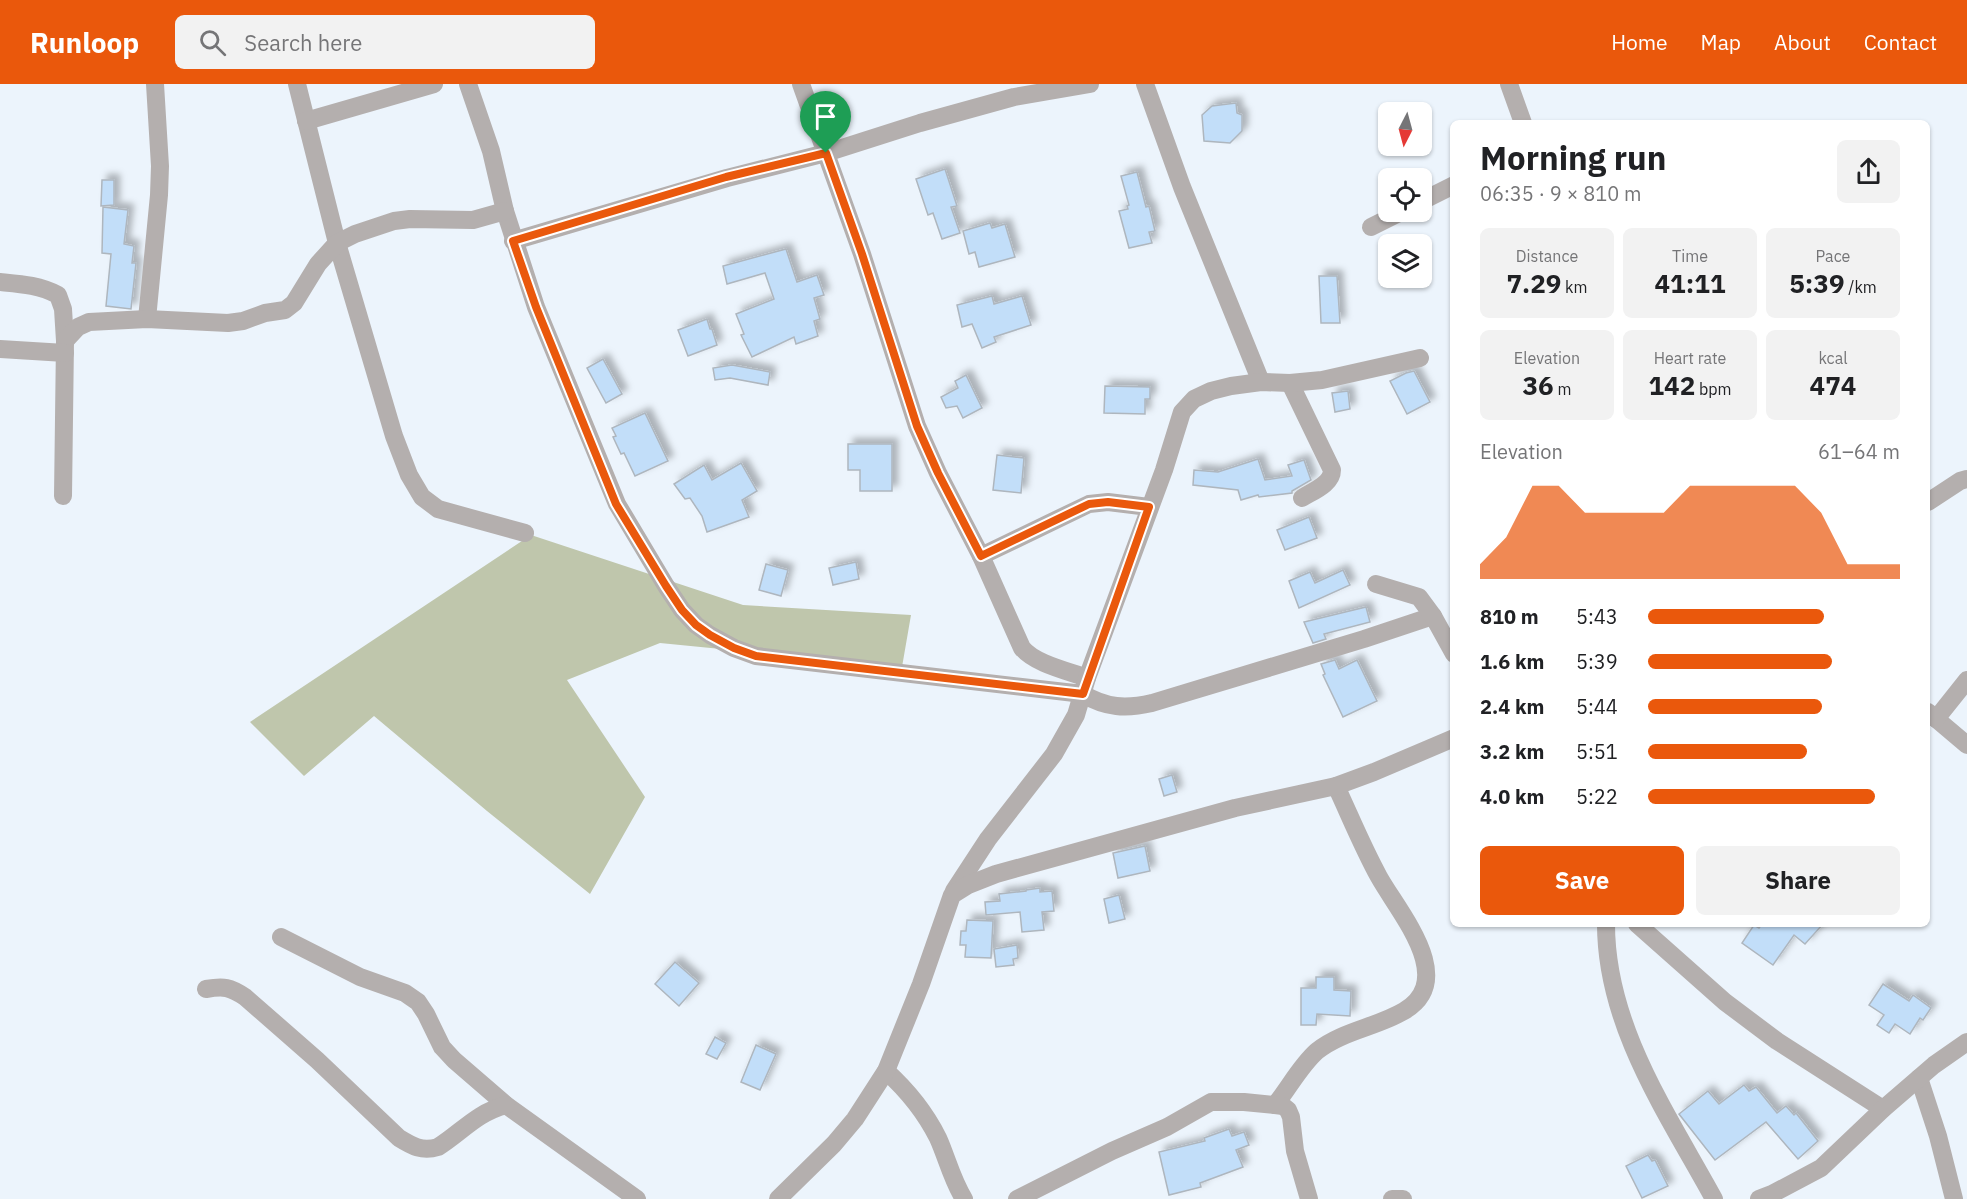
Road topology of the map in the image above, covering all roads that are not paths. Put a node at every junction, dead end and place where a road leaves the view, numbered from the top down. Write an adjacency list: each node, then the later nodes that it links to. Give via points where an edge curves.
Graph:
1 (155, 84): 20 (street, via 160,166)
2 (297, 84): 10 (street)
3 (434, 84): 10 (street)
4 (468, 84): 14 (street, via 491,151)
5 (801, 84): 11 (street)
6 (1090, 84): 11 (street, via 1004,100)
7 (1145, 84): 24 (street)
8 (1509, 84): 9 (street)
9 (1522, 120)
10 (306, 121): 18 (street)
11 (826, 153): 17 (street, via 726,177); 32 (street, via 917,426)
12 (1450, 187): 13 (street)
13 (1432, 196)
14 (504, 211): 17 (street); 18 (street, via 473,220 394,221)
15 (1381, 222): 16 (street)
16 (1371, 227)
17 (513, 241): 37 (street, via 616,504 666,586 696,625 756,656)
18 (337, 243): 20 (street, via 285,310 228,322); 31 (street, via 394,436 422,497 438,509)
19 (0, 282): 21 (street, via 32,285 58,295 63,309)
20 (147, 319): 21 (street, via 89,322 78,327)
21 (65, 347): 22 (street); 27 (street)
22 (0, 349)
23 (1420, 358): 25 (street, via 1322,380)
24 (1261, 382): 25 (street); 30 (street, via 1211,391 1194,399 1182,412)
25 (1290, 383): 28 (street, via 1332,470 1328,481)
26 (1967, 479): 29 (street)
27 (63, 496)
28 (1302, 498)
29 (1930, 501)
30 (1149, 507): 32 (street, via 1089,504); 37 (street)
31 (525, 533)
32 (981, 556): 37 (street, via 1028,655)
33 (1376, 584): 34 (street, via 1419,597)
34 (1433, 616): 35 (street); 37 (street, via 1152,703 1114,707 1097,702)
35 (1450, 647)
36 (1967, 680): 38 (street)
37 (1085, 686): 42 (street, via 1076,715 1054,754 988,839)
38 (1932, 715): 40 (street)
39 (1450, 740): 41 (street)
40 (1967, 745)
41 (1336, 786): 42 (street, via 1235,808 996,874); 50 (street, via 1378,875 1422,950 1424,991 1405,1011 1317,1051)
42 (951, 895): 48 (street)
43 (1606, 927): 60 (street, via 1613,989 1634,1051)
44 (1640, 927): 52 (street, via 1734,1009)
45 (281, 938): 51 (street, via 418,1002 442,1047)
46 (206, 989): 51 (street, via 232,988 245,997 412,1146 438,1147 480,1115)
47 (1967, 1042): 49 (street)
48 (886, 1071): 54 (street, via 834,1144); 55 (street, via 919,1106 938,1138)
49 (1919, 1078): 52 (street); 62 (street)
50 (1275, 1105): 56 (street, via 1211,1102); 57 (street, via 1283,1106 1291,1117 1295,1151)
51 (506, 1106): 53 (street)
52 (1883, 1109): 61 (street, via 1821,1168)
53 (638, 1199)
54 (778, 1199)
55 (964, 1199)
56 (1017, 1199)
57 (1309, 1199)
58 (1392, 1199): 59 (street)
59 (1403, 1199)
60 (1714, 1199)
61 (1759, 1199)
62 (1954, 1199)

